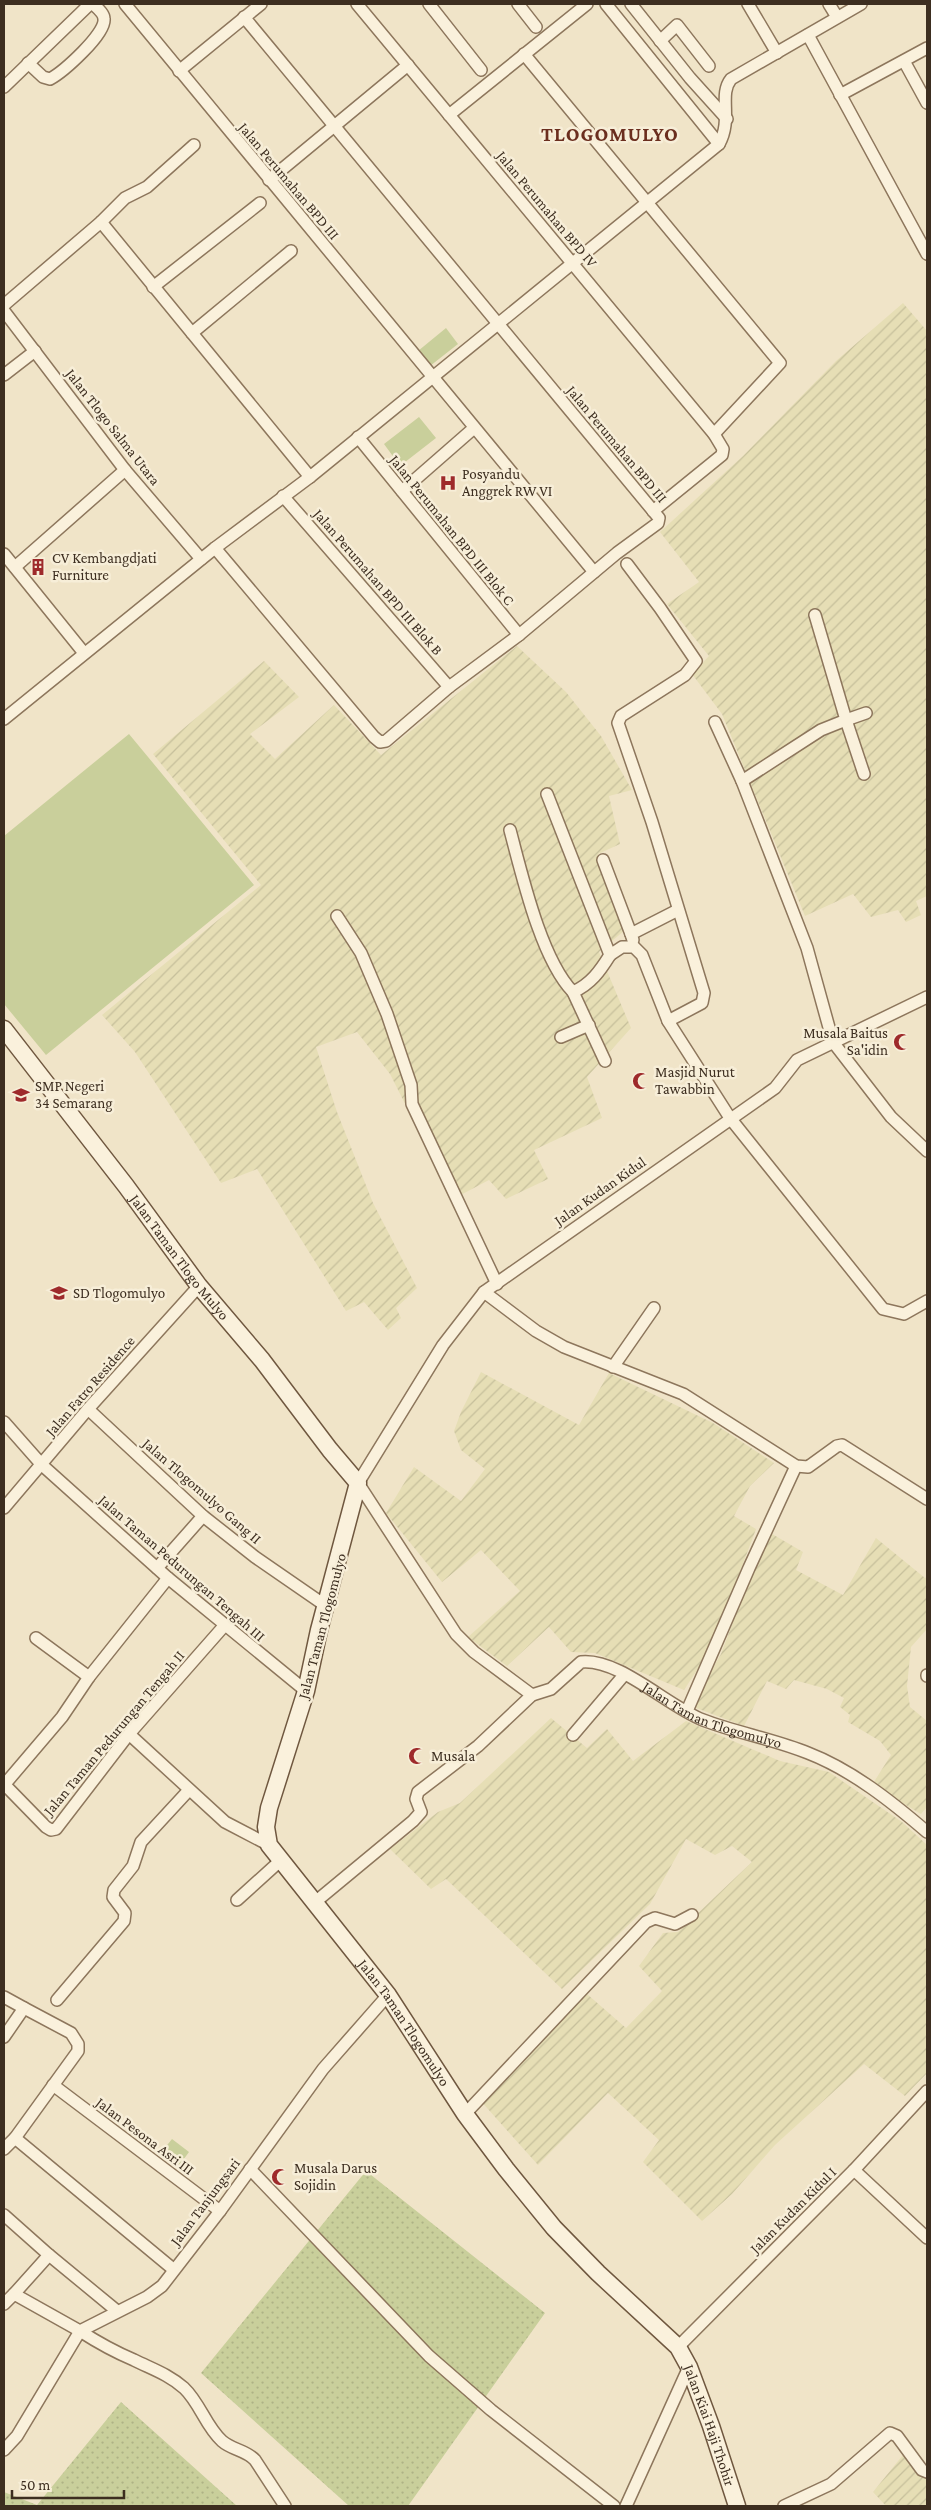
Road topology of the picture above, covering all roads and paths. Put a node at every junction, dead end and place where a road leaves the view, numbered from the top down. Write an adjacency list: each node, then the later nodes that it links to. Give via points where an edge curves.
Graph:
1 (126, 4): 26 (street, Jalan Perumahan BPD III)
2 (260, 4): 13 (street)
3 (357, 4): 22 (street, Jalan Perumahan BPD IV)
4 (430, 4): 25 (street)
5 (518, 4): 15 (street)
6 (587, 4): 19 (street)
7 (606, 4): 34 (street)
8 (631, 4): 17 (street)
9 (748, 4): 20 (street)
10 (829, 4): 14 (street)
11 (860, 4): 14 (street)
12 (94, 6): 24 (street); 24 (street, via 104,24 98,37 53,77 46,79)
13 (244, 17): 26 (street); 32 (street, Jalan Perumahan BPD III)
14 (837, 17): 16 (street)
15 (536, 27)
16 (808, 35): 20 (street); 28 (street)
17 (660, 41): 23 (street, via 677,25); 31 (street)
18 (927, 48): 21 (street)
19 (524, 54): 30 (street); 37 (street)
20 (777, 54): 31 (street, via 727,84)
21 (904, 62): 28 (street); 29 (street)
22 (408, 65): 30 (street, Jalan Perumahan BPD IV); 32 (street)
23 (710, 66)
24 (34, 69): 27 (street)
25 (481, 70)
26 (179, 71): 35 (street, Jalan Perumahan BPD III)
27 (4, 87)
28 (840, 95): 40 (street)
29 (927, 103)
30 (449, 115): 41 (street, Jalan Perumahan BPD IV)
31 (727, 119): 34 (street)
32 (334, 126): 35 (street); 45 (street, Jalan Perumahan BPD III)
33 (194, 144): 38 (street, via 147,187 125,198)
34 (719, 144): 37 (street)
35 (268, 180): 49 (street, Jalan Perumahan BPD III)
36 (260, 203): 42 (street)
37 (648, 204): 41 (street); 51 (street, via 780,363)
38 (101, 222): 42 (street); 43 (street)
39 (291, 251): 46 (street)
40 (927, 254)
41 (571, 262): 45 (street); 51 (street, Jalan Perumahan BPD IV)
42 (153, 287): 46 (street)
43 (4, 305)
44 (4, 311): 47 (street, Jalan Tlogo Salma Utara)
45 (497, 323): 49 (street); 57 (street, Jalan Perumahan BPD III)
46 (192, 334): 54 (street)
47 (35, 352): 48 (street); 53 (street, Jalan Tlogo Salma Utara)
48 (4, 375)
49 (432, 377): 50 (street, Jalan Perumahan BPD III); 52 (street)
50 (474, 428): 55 (street); 63 (street, Jalan Perumahan BPD III)
51 (714, 434): 57 (street, Jalan Perumahan BPD IV, via 723,449 722,455)
52 (358, 437): 54 (street); 55 (street, Jalan Perumahan BPD III Blok C)
53 (125, 470): 60 (street, Jalan Tlogo Salma Utara); 62 (street)
54 (310, 477): 56 (street)
55 (402, 491): 65 (street, Jalan Perumahan BPD III Blok C)
56 (284, 496): 58 (street); 67 (street, Jalan Perumahan BPD III Blok B)
57 (654, 511): 63 (street, Jalan Perumahan BPD III, via 659,518 658,523)
58 (215, 548): 60 (street); 67 (street, via 380,742 386,741)
59 (4, 554): 62 (street)
60 (201, 559): 66 (street)
61 (627, 564): 77 (street, via 695,658 695,664 685,675 618,720)
62 (15, 567): 66 (street)
63 (594, 572): 65 (street)
64 (815, 615): 70 (street)
65 (515, 637): 67 (street)
66 (84, 653): 69 (street)
67 (449, 687)
68 (866, 713): 70 (street)
69 (4, 719)
70 (846, 720): 72 (street); 73 (street, via 821,730)
71 (715, 722): 73 (street)
72 (864, 774)
73 (742, 781): 88 (street, via 807,948)
74 (547, 794): 81 (street)
75 (510, 830): 82 (street, via 523,882 551,961)
76 (603, 860): 79 (street)
77 (678, 910): 79 (street); 84 (street, via 704,999)
78 (337, 916): 92 (street, via 361,954 387,1014 411,1085 412,1104)
79 (631, 934): 80 (street)
80 (634, 947): 81 (street, via 622,947); 84 (street, via 642,955)
81 (610, 955): 82 (street, via 596,977)
82 (573, 992): 85 (street)
83 (927, 997): 88 (street, Jalan Kudan Kidul)
84 (668, 1021): 90 (street)
85 (588, 1025): 87 (street); 89 (street)
86 (4, 1029): 93 (street, Jalan Taman Tlogo Mulyo)
87 (561, 1037)
88 (833, 1042): 90 (street, Jalan Kudan Kidul, via 798,1060 775,1088); 91 (street, via 891,1116)
89 (605, 1061)
90 (730, 1118): 92 (street, Jalan Kudan Kidul); 95 (street, via 883,1309 904,1314)
91 (927, 1151)
92 (497, 1284): 94 (street, Jalan Kudan Kidul)
93 (199, 1286): 98 (street, Jalan Fatro Residence); 102 (street, Jalan Taman Tlogo Mulyo, via 262,1360)
94 (484, 1292): 97 (street, via 550,1339); 102 (street, Jalan Kudan Kidul, via 443,1344)
95 (927, 1301)
96 (654, 1308): 97 (street)
97 (613, 1367): 101 (street, via 683,1394)
98 (88, 1409): 100 (street, Jalan Fatro Residence); 105 (street, Jalan Tlogomulyo Gang II)
99 (4, 1422): 100 (street)
100 (42, 1464): 104 (street, Jalan Fatro Residence); 106 (street, Jalan Taman Pedurungan Tengah III)
101 (796, 1466): 103 (street, via 808,1467 842,1445); 115 (street)
102 (358, 1483): 108 (street, Jalan Taman Tlogomulyo); 114 (street, via 456,1634 474,1652)
103 (927, 1499)
104 (4, 1508)
105 (203, 1516): 106 (street); 108 (street, Jalan Tlogomulyo Gang II)
106 (157, 1568): 107 (street, Jalan Taman Pedurungan Tengah III)
107 (168, 1578): 109 (street, Jalan Taman Pedurungan Tengah III); 112 (street)
108 (326, 1606): 113 (street, Jalan Taman Tlogomulyo)
109 (224, 1626): 113 (street, Jalan Taman Pedurungan Tengah III); 116 (street, Jalan Taman Pedurungan Tengah II)
110 (36, 1638): 112 (street)
111 (624, 1675): 114 (street, Jalan Taman Tlogomulyo, via 605,1664 581,1662 551,1689); 115 (street, Jalan Taman Tlogomulyo); 117 (street)
112 (89, 1677): 118 (street, via 62,1717)
113 (306, 1691): 121 (street, Jalan Taman Tlogomulyo, via 269,1808 266,1827)
114 (532, 1695): 124 (street, via 478,1746 418,1792 416,1799 421,1812 413,1821)
115 (687, 1711): 120 (street, Jalan Taman Tlogomulyo, via 701,1719 807,1753 836,1766)
116 (129, 1734): 118 (street, Jalan Taman Pedurungan Tengah II, via 56,1829 46,1827); 119 (street)
117 (573, 1735)
118 (4, 1784)
119 (189, 1790): 121 (street, via 225,1822); 128 (street, via 144,1838 133,1866 114,1890 113,1897 125,1913 124,1921)
120 (927, 1832)
121 (269, 1845): 122 (street, Jalan Taman Tlogomulyo)
122 (280, 1861): 123 (street); 124 (street, Jalan Taman Tlogomulyo)
123 (237, 1900)
124 (314, 1902): 126 (street, Jalan Taman Tlogomulyo)
125 (692, 1915): 133 (street, via 675,1924 655,1918 646,1922)
126 (388, 1995): 133 (street, Jalan Taman Tlogomulyo); 136 (street, Jalan Tanjungsari, via 323,2069)
127 (4, 1997): 129 (street)
128 (57, 2000)
129 (24, 2008): 130 (street); 131 (street, via 71,2033 78,2044 78,2051)
130 (4, 2038)
131 (53, 2085): 134 (street); 138 (street, Jalan Pesona Asri III)
132 (927, 2091): 137 (street, Jalan Kudan Kidul I)
133 (465, 2114): 147 (street, Jalan Taman Tlogomulyo, via 554,2228 598,2274)
134 (15, 2138): 135 (street); 142 (street)
135 (4, 2149)
136 (250, 2169): 138 (street, Jalan Tanjungsari); 152 (street, via 429,2356 512,2428)
137 (854, 2170): 140 (street); 147 (street, Jalan Kudan Kidul I)
138 (220, 2211): 142 (street, Jalan Tanjungsari)
139 (4, 2215): 141 (street)
140 (927, 2238)
141 (49, 2254): 143 (street); 145 (street)
142 (173, 2269): 145 (street, Jalan Tanjungsari, via 162,2286)
143 (14, 2294): 144 (street); 146 (street)
144 (4, 2304)
145 (117, 2311): 146 (street, Jalan Tanjungsari)
146 (80, 2331): 149 (street, via 17,2436); 151 (street, via 162,2371 186,2389 218,2437 255,2460)
147 (678, 2347): 148 (street, Jalan Kiai Haji Thohir)
148 (689, 2367): 153 (street); 154 (street, Jalan Kiai Haji Thohir)
149 (4, 2450)
150 (927, 2472): 155 (street, via 922,2470 897,2436 890,2433 832,2484)
151 (286, 2506)
152 (614, 2506)
153 (626, 2506)
154 (737, 2506)
155 (784, 2506)

